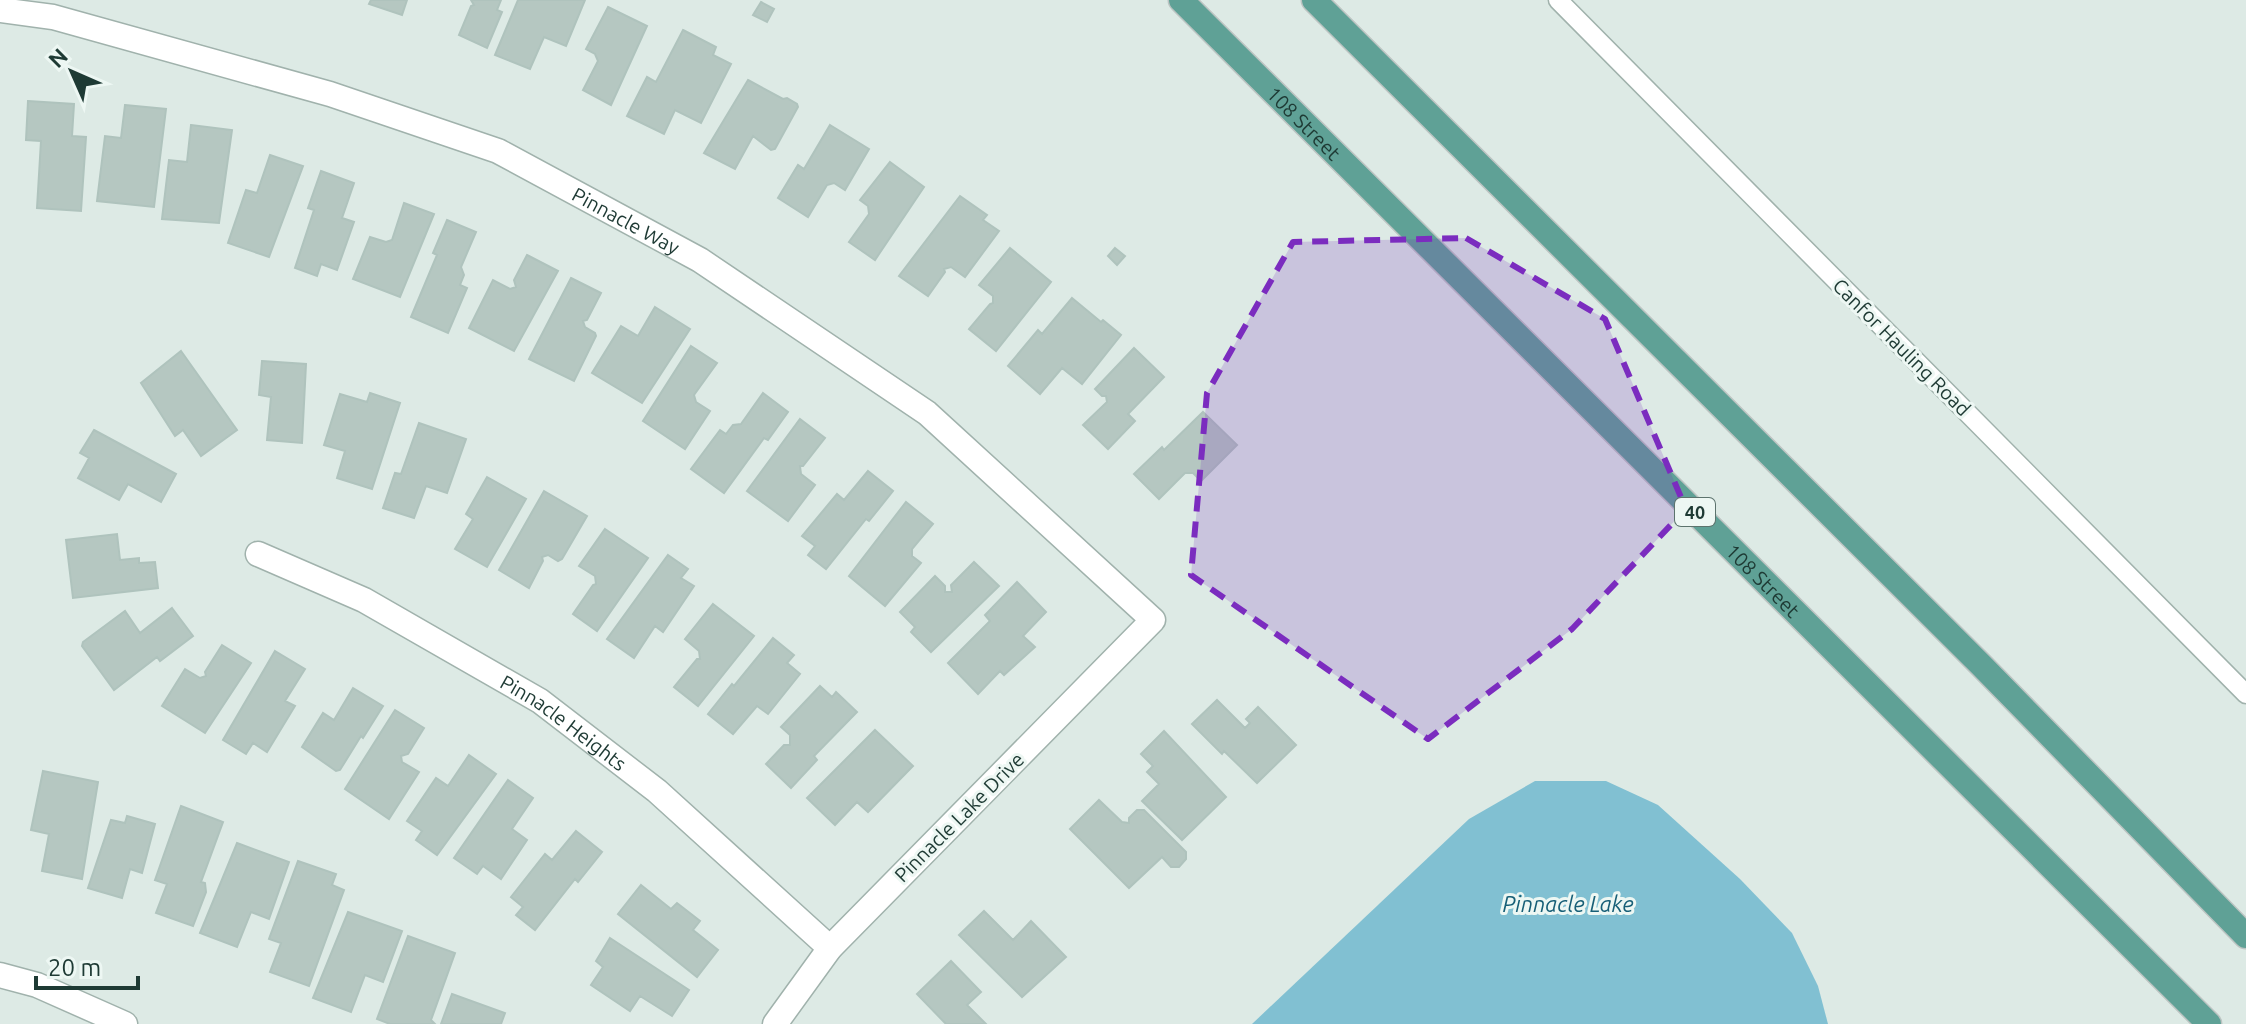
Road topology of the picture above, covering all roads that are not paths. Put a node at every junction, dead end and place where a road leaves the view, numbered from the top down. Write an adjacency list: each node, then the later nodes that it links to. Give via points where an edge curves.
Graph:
1 (1181, 0): 14 (main road, 108 Street / 40)
2 (1314, 0): 9 (main road)
3 (1558, 0): 8 (lane, Canfor Hauling Road)
4 (54, 8): 5 (street, Pinnacle Way); 7 (street, Pinnacle Way, via 498,151 686,252 927,413)
5 (0, 10)
6 (258, 554): 10 (street, Pinnacle Heights, via 364,600 540,701 657,791)
7 (1153, 620): 10 (street, Pinnacle Lake Drive)
8 (2246, 694)
9 (2246, 936)
10 (830, 948): 13 (street, Pinnacle Lake Drive)
11 (0, 975): 12 (street, via 37,985)
12 (125, 1024)
13 (775, 1024)
14 (2209, 1024)

